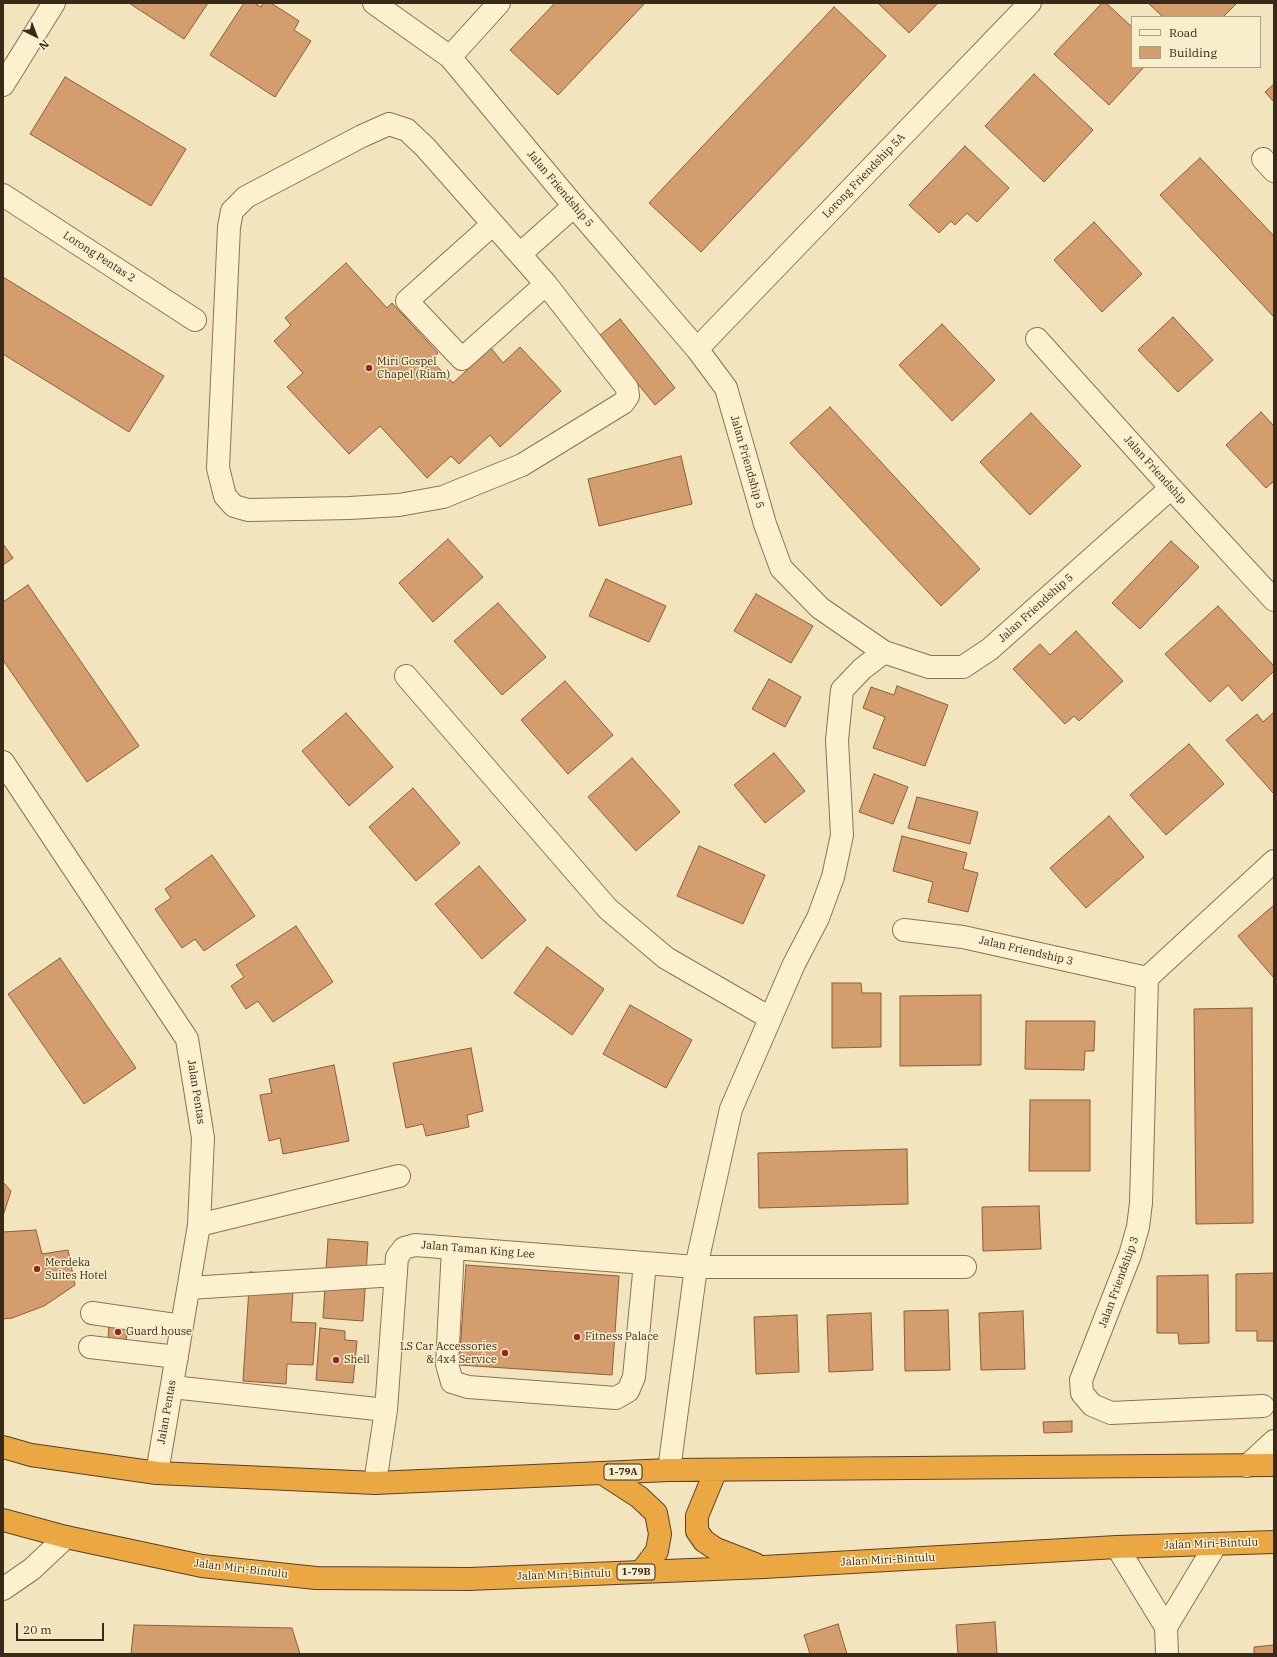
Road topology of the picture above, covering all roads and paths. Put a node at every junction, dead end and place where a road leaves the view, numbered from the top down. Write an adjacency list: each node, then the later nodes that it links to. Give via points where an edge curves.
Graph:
1 (54, 3): 6 (street)
2 (374, 3): 5 (street, Jalan Friendship 5)
3 (499, 3): 5 (street)
4 (1030, 3): 14 (street, Lorong Friendship 5A)
5 (450, 57): 8 (street, Jalan Friendship 5)
6 (3, 85)
7 (3, 195): 12 (street, Lorong Pentas 2)
8 (574, 206): 10 (street); 14 (street, Jalan Friendship 5)
9 (493, 224): 10 (street); 11 (street, via 407,301 462,359); 11 (street, via 425,147 407,130 389,124 246,197 232,210 229,227 218,468 225,496 234,506 248,510 399,505 443,497 522,465 623,403 628,396 627,388)
10 (520, 254): 11 (street)
11 (546, 284)
12 (195, 320)
13 (1037, 339): 15 (street, Jalan Friendship)
14 (697, 349): 17 (street, Jalan Friendship 5, via 726,388 765,524 781,568 820,608)
15 (1171, 488): 16 (street, Jalan Friendship); 17 (street, Jalan Friendship 5, via 990,649 963,667 929,666)
16 (1274, 600)
17 (884, 652): 23 (street, via 862,669 842,690 837,740 842,835 834,870 818,918)
18 (406, 676): 23 (street, via 608,909 666,958)
19 (3, 762): 25 (street, Jalan Pentas, via 187,1038 203,1138)
20 (1274, 861): 22 (street)
21 (904, 930): 22 (street, Jalan Friendship 3, via 963,937)
22 (1147, 978): 37 (street, Jalan Friendship 3, via 1141,1203 1138,1227 1130,1255 1081,1380 1082,1394 1092,1405 1111,1412)
23 (770, 1018): 28 (street, via 731,1109)
24 (399, 1176): 25 (street)
25 (199, 1225): 31 (street, Jalan Pentas)
26 (453, 1248): 27 (street, Jalan Taman King Lee); 27 (street, via 447,1364 452,1382 468,1387 616,1398 628,1391 634,1377); 30 (street, Jalan Taman King Lee, via 415,1245 404,1248 397,1257)
27 (645, 1263): 28 (street, Jalan Taman King Lee)
28 (696, 1267): 29 (street, Jalan Taman King Lee); 43 (street)
29 (965, 1267)
30 (396, 1275): 31 (street); 38 (street, Jalan Taman King Lee)
31 (189, 1288): 33 (street, Jalan Pentas)
32 (92, 1314): 33 (street)
33 (182, 1326): 35 (street, Jalan Pentas)
34 (90, 1348): 35 (street)
35 (177, 1357): 36 (street, Jalan Pentas)
36 (172, 1387): 38 (street); 45 (street, Jalan Pentas)
37 (1263, 1406)
38 (386, 1410): 47 (street, Jalan Taman King Lee)
39 (1274, 1441): 42 (street)
40 (3, 1447): 45 (highway, 1-79A, via 31,1455)
41 (1274, 1465): 42 (highway, 1-79A)
42 (1247, 1466): 44 (highway, 1-79A)
43 (669, 1470): 44 (highway, 1-79A); 46 (highway, 1-79A)
44 (716, 1470): 53 (highway, via 697,1516 697,1531 704,1541 716,1549)
45 (157, 1473): 47 (highway, 1-79A)
46 (602, 1473): 47 (highway, 1-79A); 54 (highway, via 639,1497 656,1513 660,1534 657,1551)
47 (375, 1483)
48 (3, 1520): 49 (highway, Jalan Miri-Bintulu / 1-79B)
49 (66, 1537): 54 (highway, Jalan Miri-Bintulu / 1-79B, via 202,1566 316,1578 469,1579); 55 (street, via 32,1569)
50 (1274, 1542): 51 (highway, Jalan Miri-Bintulu / 1-79B)
51 (1216, 1544): 52 (highway, Jalan Miri-Bintulu / 1-79B); 56 (street)
52 (1117, 1547): 53 (highway, Jalan Miri-Bintulu / 1-79B); 56 (street)
53 (764, 1567): 54 (highway, Jalan Miri-Bintulu / 1-79B)
54 (641, 1572)
55 (3, 1589)
56 (1166, 1627): 57 (street)
57 (1168, 1654)

